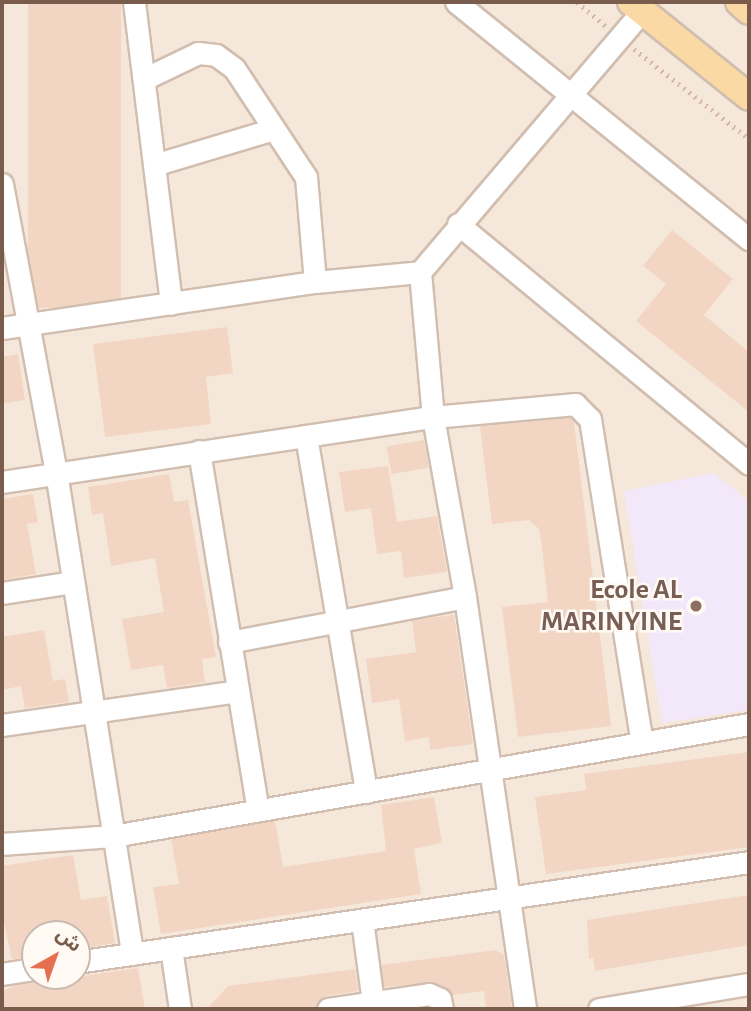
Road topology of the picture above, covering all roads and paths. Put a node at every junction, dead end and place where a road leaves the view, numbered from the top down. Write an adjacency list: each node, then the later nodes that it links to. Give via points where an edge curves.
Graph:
1 (134, 2): 8 (street)
2 (456, 2): 9 (street)
3 (577, 2): 7 (path)
4 (738, 2): 6 (main road)
5 (636, 6): 7 (street); 10 (main road)
6 (749, 11)
7 (617, 36): 9 (street); 12 (path)
8 (144, 79): 11 (street, via 198,53 216,55 234,68); 13 (street)
9 (571, 93): 15 (street); 16 (street)
10 (749, 97)
11 (274, 129): 13 (street); 18 (street, via 306,177)
12 (749, 139)
13 (158, 164): 19 (street)
14 (2, 187): 20 (street)
15 (458, 224): 17 (street); 25 (street)
16 (749, 239)
17 (421, 272): 18 (street); 22 (street)
18 (315, 282): 19 (street)
19 (171, 304): 20 (street)
20 (30, 326): 21 (street); 26 (street)
21 (2, 328)
22 (433, 417): 23 (street); 30 (street); 37 (street, via 569,402 590,419)
23 (306, 436): 24 (street); 31 (street)
24 (198, 451): 26 (street); 32 (street)
25 (749, 464)
26 (56, 472): 27 (street); 28 (street)
27 (2, 481)
28 (73, 582): 29 (street); 34 (street)
29 (2, 593)
30 (465, 597): 31 (street); 38 (street)
31 (337, 621): 32 (street); 39 (street)
32 (229, 642): 33 (street)
33 (238, 691): 34 (street); 40 (street)
34 (94, 714): 36 (street); 41 (street)
35 (749, 724): 37 (street)
36 (2, 725)
37 (642, 743): 38 (street)
38 (489, 770): 39 (street); 44 (street)
39 (366, 792): 40 (street)
40 (258, 810): 41 (street)
41 (113, 835): 42 (street); 47 (street)
42 (2, 844)
43 (749, 862): 44 (street)
44 (507, 900): 45 (street); 56 (street)
45 (362, 920): 46 (street); 52 (street)
46 (171, 948): 47 (street); 53 (street)
47 (132, 954): 48 (street)
48 (91, 960)
49 (21, 971): 50 (street)
50 (2, 974)
51 (749, 984): 57 (street)
52 (373, 1002): 54 (street); 55 (street, via 429,994 440,999)
53 (180, 1009)
54 (328, 1009)
55 (442, 1009)
56 (526, 1009)
57 (599, 1009)

